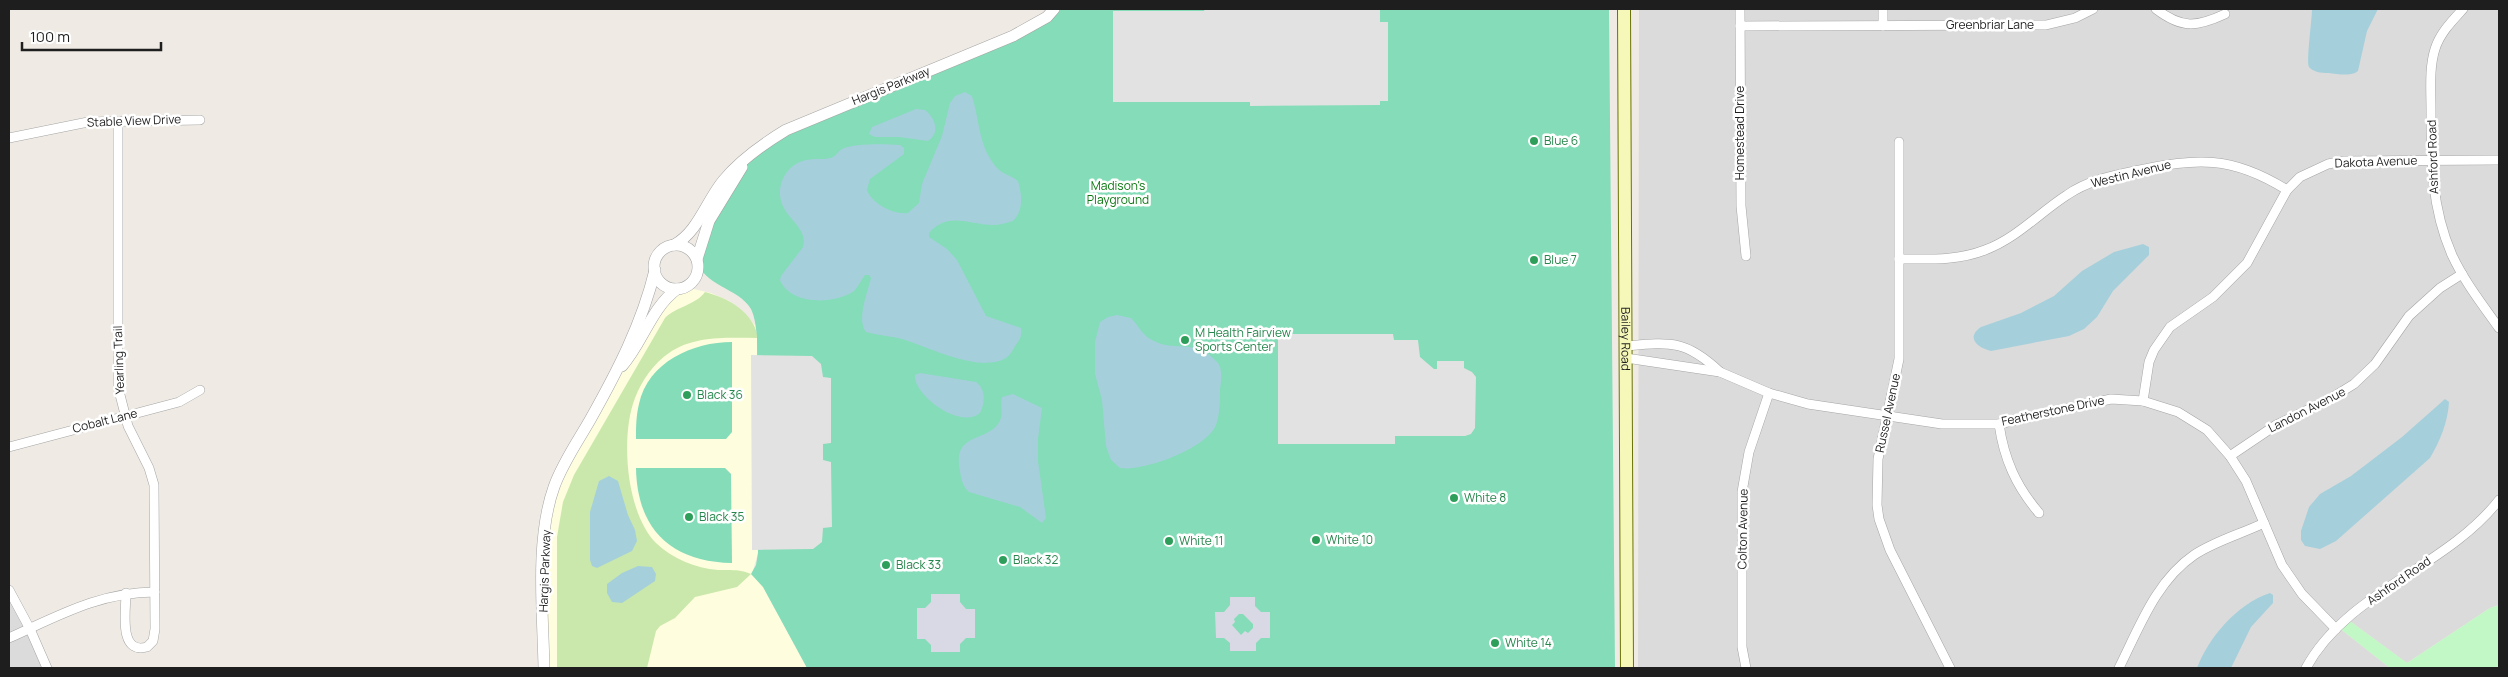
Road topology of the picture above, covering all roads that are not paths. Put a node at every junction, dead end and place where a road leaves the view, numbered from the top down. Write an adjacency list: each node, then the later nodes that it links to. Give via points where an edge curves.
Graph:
1 (1042, 9): 10 (street)
2 (1054, 9): 10 (street, Hargis Parkway, via 1046,18)
3 (1624, 9): 29 (main road, Bailey Road)
4 (1740, 9): 11 (street, Homestead Drive)
5 (1883, 9): 12 (street)
6 (2093, 9): 12 (street, Greenbriar Lane, via 2075,18 2046,25)
7 (2156, 9): 9 (street, via 2169,19 2192,24 2204,23)
8 (2463, 9): 18 (street, Ashford Road, via 2442,34 2432,61)
9 (2225, 14)
10 (1037, 21): 17 (street, Hargis Parkway, via 1013,36 786,130 758,147)
11 (1740, 26): 12 (street, Greenbriar Lane); 22 (street, Homestead Drive, via 1741,206)
12 (1883, 26)
13 (200, 120): 14 (street, Stable View Drive)
14 (118, 121): 15 (street, Stable View Drive, via 88,122); 35 (street, Yearling Trail, via 117,366)
15 (9, 138)
16 (1899, 142): 24 (street, Russel Avenue)
17 (749, 157): 21 (street, Hargis Parkway, via 721,183 693,231); 23 (street, Hargis Parkway, via 709,221)
18 (2431, 160): 19 (street, Dakota Avenue); 20 (street, Dakota Avenue, via 2328,164 2300,177); 26 (street, Ashford Road, via 2438,218)
19 (2499, 160)
20 (2287, 190): 24 (street, Westin Avenue, via 2254,171 2239,167 2207,161 2175,163 2109,177 2079,188 2014,234 1985,250 1948,259); 34 (street, Dakota Avenue, via 2247,263 2213,297 2181,318 2161,338 2149,362)
21 (674, 245): 23 (street, via 688,248); 25 (street, via 661,251)
22 (1746, 256)
23 (697, 259): 27 (street, via 696,278)
24 (1899, 259): 36 (street, Russel Avenue, via 1899,358)
25 (654, 270): 27 (street, via 660,282); 30 (street, Hargis Parkway, via 648,299)
26 (2462, 274): 28 (street, Ashford Road); 39 (street, Landon Avenue, via 2440,288 2410,316 2375,364 2354,384 2276,425)
27 (677, 289): 30 (street, Hargis Parkway, via 661,302 632,354)
28 (2499, 328)
29 (1626, 352): 31 (street, Featherstone Drive); 31 (street, Featherstone Drive, via 1678,345 1703,356); 52 (main road, Bailey Road)
30 (618, 371): 51 (street, Hargis Parkway, via 554,486 546,520 543,556)
31 (1720, 372): 33 (street, Featherstone Drive)
32 (200, 390): 35 (street, Cobalt Lane, via 179,402)
33 (1769, 394): 36 (street, Featherstone Drive, via 1808,404); 53 (street, Colton Avenue, via 1750,452 1742,492 1742,647)
34 (2143, 401): 37 (street, Featherstone Drive, via 2098,400); 39 (street, Featherstone Drive, via 2192,420 2207,430)
35 (125, 416): 38 (street, Cobalt Lane); 45 (street, Yearling Trail, via 154,485)
36 (1888, 416): 37 (street, Featherstone Drive, via 1942,424); 54 (street, Russel Avenue, via 1876,473 1879,519 1890,550)
37 (1999, 424): 42 (street, via 2009,466 2022,493)
38 (9, 447)
39 (2230, 456): 43 (street, Featherstone Drive, via 2246,482)
40 (2499, 500): 41 (street, Ashford Road)
41 (2496, 511): 48 (street, Ashford Road)
42 (2039, 513)
43 (2264, 523): 48 (street, Featherstone Drive, via 2291,580); 55 (street, via 2211,545 2178,568 2155,598)
44 (9, 590): 47 (street)
45 (155, 592): 46 (street); 46 (street, Yearling Trail, via 155,635 150,645 143,648 131,645 126,638)
46 (126, 593): 47 (street, via 90,602)
47 (30, 629): 49 (street); 50 (street)
48 (2336, 629): 56 (street, Ashford Road)
49 (9, 638)
50 (47, 668)
51 (544, 668)
52 (1627, 668)
53 (1746, 668)
54 (1950, 668)
55 (2119, 668)
56 (2306, 668)

